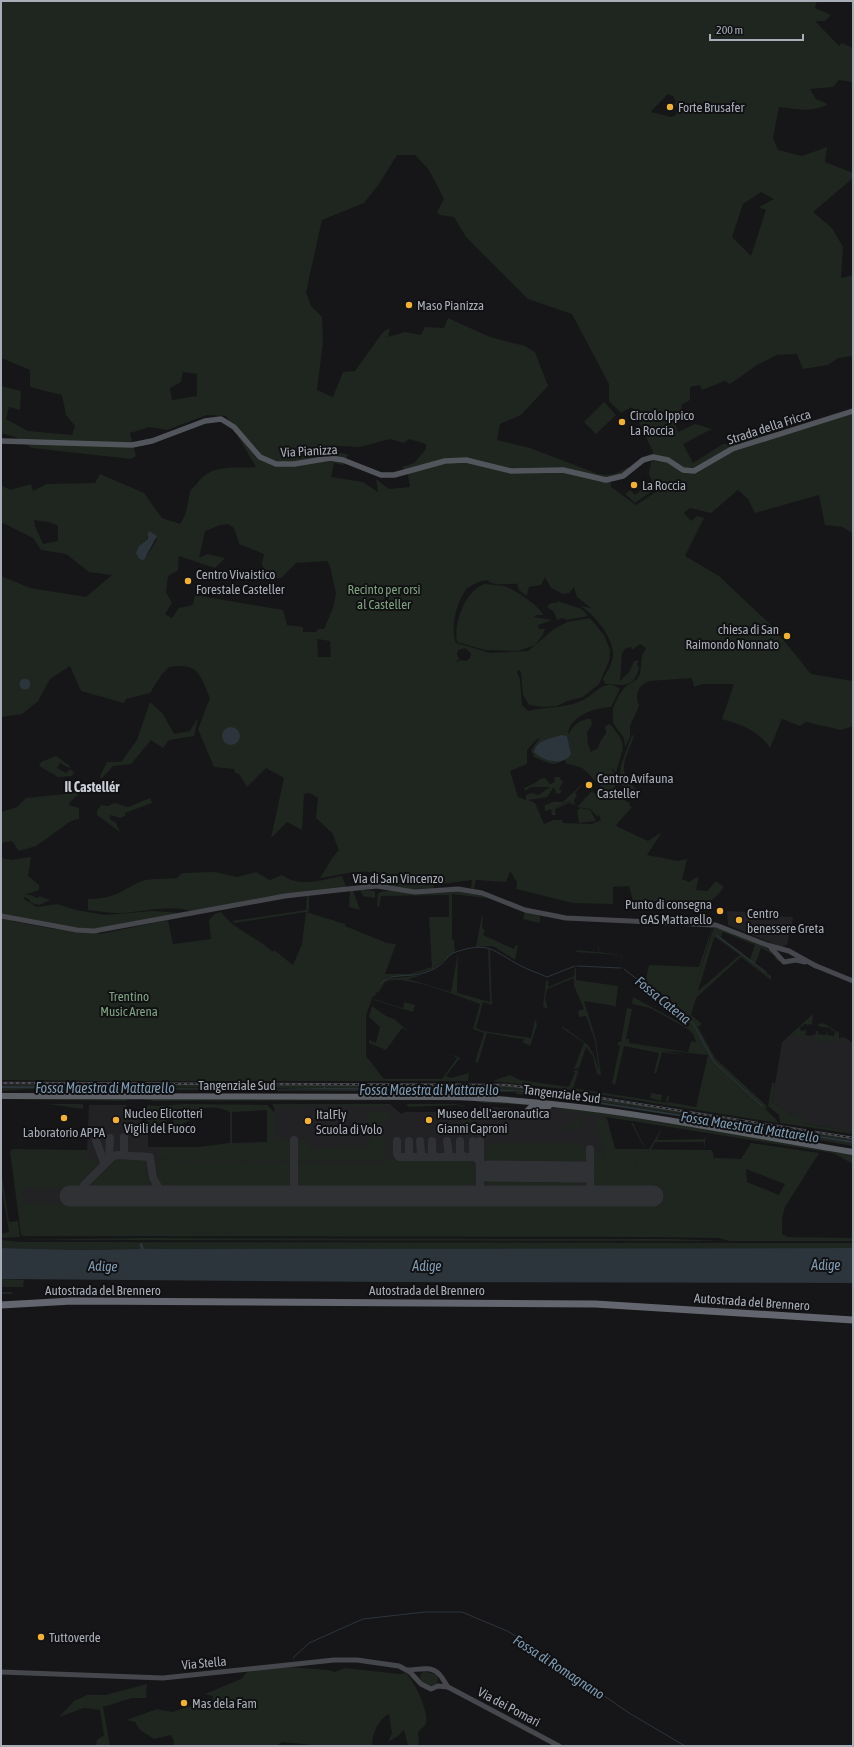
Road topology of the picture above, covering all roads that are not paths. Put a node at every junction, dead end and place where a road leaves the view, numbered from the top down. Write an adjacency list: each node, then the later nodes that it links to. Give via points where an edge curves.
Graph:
1 (853, 412): 3 (main road, Strada della Fricca, via 732,449 694,471 683,470 668,460 653,457 644,460)
2 (1, 441): 3 (main road, Via Pianizza, via 132,445 152,441 205,421 221,419 234,427 260,457 276,464 330,458 381,474 394,475 445,461 462,460 511,471 563,470 606,480 619,479)
3 (630, 471)
4 (1, 916): 5 (main road, Via di San Vincenzo, via 94,931 272,898 325,891 377,886 416,892 458,889 482,893 525,910 566,918 716,925)
5 (767, 945): 6 (main road, Via di San Vincenzo); 8 (main road, Via di San Vincenzo)
6 (784, 951): 7 (main road); 8 (main road)
7 (792, 953): 9 (main road); 10 (main road)
8 (780, 957): 9 (main road, via 784,962)
9 (790, 961): 10 (main road, via 799,960)
10 (816, 966): 11 (main road)
11 (853, 981)
12 (1, 1092): 16 (highway, Tangenziale Sud, via 446,1093 513,1096 575,1102)
13 (1, 1096): 14 (highway, Tangenziale Sud, via 453,1097 513,1099)
14 (574, 1106): 15 (highway, via 531,1107); 17 (highway, Tangenziale Sud)
15 (528, 1110)
16 (853, 1148)
17 (853, 1152)
18 (1, 1301): 20 (highway, Autostrada del Brennero, via 61,1297 579,1300)
19 (1, 1305): 21 (highway, Autostrada del Brennero, via 72,1301 595,1304)
20 (853, 1316)
21 (853, 1320)
22 (421, 1669): 23 (main road, Via Stella); 25 (main road, Via dei Pomari, via 437,1672); 26 (main road)
23 (407, 1670): 24 (main road, Via Stella, via 369,1661 334,1660 163,1678); 26 (main road, Via Stella)
24 (1, 1672)
25 (441, 1678): 27 (main road); 28 (main road, Via dei Pomari)
26 (418, 1680): 27 (main road, Via dei Pomari, via 420,1684 431,1688)
27 (438, 1686): 28 (main road, Via dei Pomari)
28 (448, 1687): 29 (main road, Via dei Pomari)
29 (559, 1746)

